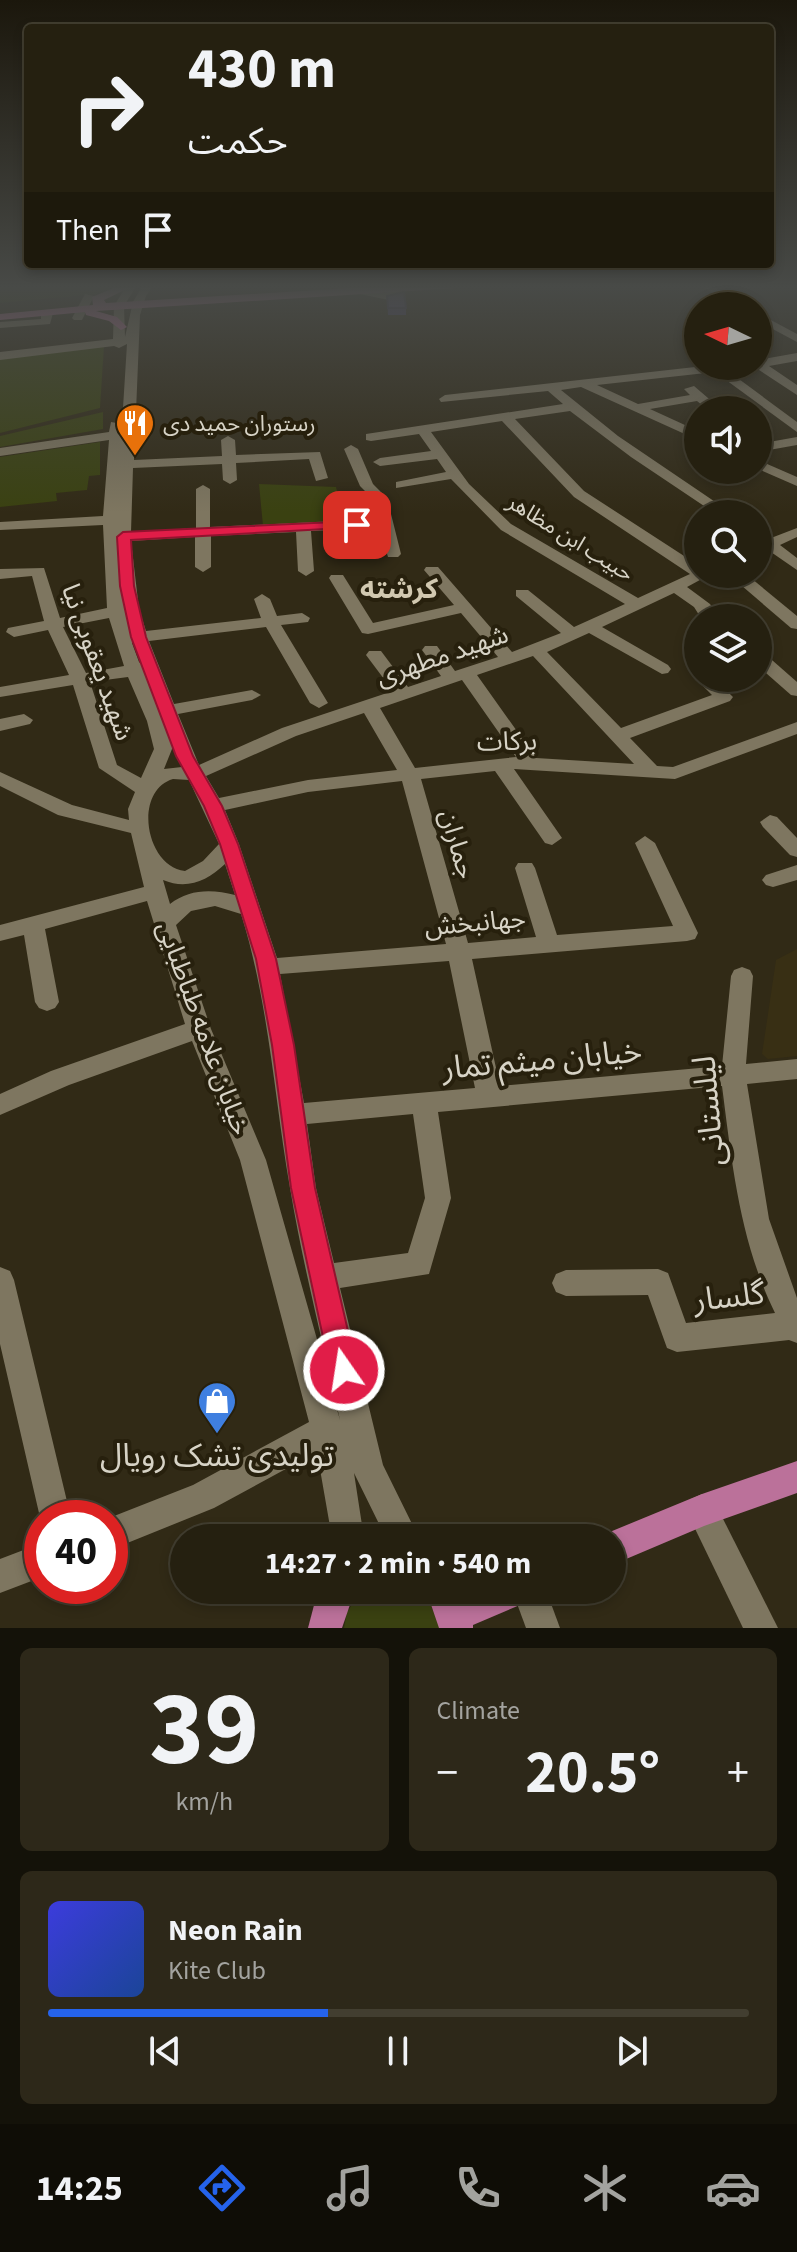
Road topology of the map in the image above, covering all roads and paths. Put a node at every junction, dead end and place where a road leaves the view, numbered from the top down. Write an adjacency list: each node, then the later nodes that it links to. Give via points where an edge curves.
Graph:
1 (122, 361): 19 (street, خیابان علامه طباطبایی)
2 (123, 361): 29 (street, خیابان علامه طباطبایی)
3 (684, 372): 5 (street)
4 (772, 373): 9 (street)
5 (671, 374): 7 (street); 10 (street)
6 (733, 380): 16 (street)
7 (586, 385): 8 (street); 14 (street)
8 (551, 387): 11 (street); 13 (street)
9 (797, 391)
10 (699, 396)
11 (445, 399)
12 (684, 400): 14 (street)
13 (571, 407): 15 (street); 39 (street)
14 (636, 408): 18 (street)
15 (506, 418): 17 (street); 49 (street, via 579,494)
16 (797, 428)
17 (423, 430): 20 (street); 26 (street, حبیب ابن مظاهر)
18 (684, 430)
19 (116, 435): 25 (street); 29 (street, خیابان علامه طباطبایی)
20 (371, 437)
21 (228, 440): 27 (street)
22 (797, 441): 23 (street)
23 (772, 445)
24 (351, 449): 40 (street, via 367,486 380,498)
25 (0, 452)
26 (440, 454): 28 (street); 33 (street, حبیب ابن مظاهر)
27 (229, 460): 29 (street); 34 (street, via 315,455); 35 (street)
28 (380, 462)
29 (121, 465): 43 (street, خیابان علامه طباطبایی)
30 (772, 465): 31 (street)
31 (797, 466)
32 (772, 471): 36 (street)
33 (454, 474): 37 (street); 62 (street, حبیب ابن مظاهر, via 506,527)
34 (321, 478)
35 (230, 480)
36 (797, 482)
37 (401, 485)
38 (203, 489): 44 (street)
39 (706, 500)
40 (384, 523): 42 (street); 48 (street)
41 (0, 526): 43 (street)
42 (303, 527): 44 (street); 53 (street)
43 (116, 529): 44 (street); 64 (street, خیابان علامه طباطبایی)
44 (202, 532): 51 (street)
45 (797, 532): 46 (street)
46 (772, 539)
47 (772, 549): 50 (street)
48 (393, 554)
49 (684, 563)
50 (797, 565)
51 (203, 567)
52 (432, 570): 63 (street)
53 (306, 571)
54 (0, 574): 67 (street, شهید یعقوبی نیا, via 38,571)
55 (337, 578): 63 (street, via 368,629)
56 (684, 583): 57 (street, شهید مطهری)
57 (676, 587): 61 (street); 62 (street, شهید مطهری)
58 (753, 588): 68 (street)
59 (522, 593): 71 (street)
60 (262, 599): 66 (street)
61 (700, 604)
62 (638, 605): 69 (street, شهید مطهری)
63 (462, 608): 76 (street)
64 (123, 610): 67 (street); 72 (street, خیابان علامه طباطبایی)
65 (302, 618): 66 (street)
66 (271, 622): 72 (street); 87 (street)
67 (53, 623): 70 (street); 81 (street, شهید یعقوبی نیا)
68 (797, 624)
69 (591, 627): 71 (street, شهید مطهری); 78 (street)
70 (14, 632)
71 (573, 635): 74 (street, شهید مطهری)
72 (130, 638): 77 (street, خیابان علامه طباطبایی)
73 (431, 650): 80 (street)
74 (536, 650): 76 (street, شهید مطهری); 93 (street)
75 (375, 655): 86 (street)
76 (509, 659): 80 (street, شهید مطهری)
77 (141, 668): 81 (street); 89 (street, خیابان علامه طباطبایی); 100 (street, خیابان علامه طباطبایی, via 163,749)
78 (662, 669)
79 (772, 669): 82 (street)
80 (459, 676): 86 (street, شهید مطهری); 95 (street)
81 (80, 679): 83 (street); 100 (street, شهید یعقوبی نیا, via 109,768)
82 (797, 691)
83 (0, 692)
84 (719, 692): 93 (street, via 724,697)
85 (252, 695): 89 (street)
86 (405, 695): 88 (street, شهید مطهری)
87 (319, 703)
88 (370, 707): 97 (street, شهید مطهری, via 289,732); 98 (street, جماران)
89 (167, 711): 97 (street, خیابان علامه طباطبایی)
90 (24, 720): 91 (street)
91 (0, 725)
92 (797, 728): 96 (street, برکات, via 675,773)
93 (617, 736): 96 (street)
94 (501, 765): 95 (street, برکات); 98 (street, برکات); 103 (street)
95 (531, 765): 96 (street, برکات)
96 (652, 772)
97 (193, 775): 100 (street, via 160,776); 101 (street, خیابان علامه طباطبایی)
98 (410, 775): 101 (street, برکات, via 308,786); 117 (street, جماران)
99 (0, 778): 104 (street)
100 (145, 789): 104 (street, خیابان علامه طباطبایی, via 138,809)
101 (213, 806): 106 (street, خیابان علامه طباطبایی)
102 (770, 822): 107 (street)
103 (552, 838)
104 (143, 840): 106 (street, via 165,873 188,877 206,871); 111 (street, خیابان علامه طباطبایی)
105 (645, 843): 116 (street, جهانبخش, via 687,933)
106 (229, 844): 112 (street, خیابان علامه طباطبایی)
107 (797, 850)
108 (525, 868): 116 (street)
109 (797, 872): 110 (street)
110 (773, 880)
111 (156, 891): 113 (street, خیابان علامه طباطبایی); 114 (street)
112 (250, 909): 113 (street, via 204,897 182,904); 118 (street, خیابان علامه طباطبایی)
113 (165, 923): 121 (street, خیابان علامه طباطبایی)
114 (33, 924): 115 (street); 120 (street)
115 (0, 933)
116 (549, 944): 117 (street, جهانبخش)
117 (459, 952): 118 (street, جهانبخش); 124 (street, جماران)
118 (267, 967): 127 (street, خیابان علامه طباطبایی)
119 (742, 976): 123 (street, لیلستانی)
120 (47, 1002)
121 (199, 1029): 126 (street); 132 (street, خیابان علامه طباطبایی, via 253,1160)
122 (797, 1069): 123 (street, خیابان میثم تمار)
123 (733, 1075): 124 (street, خیابان میثم تمار); 131 (street, لیلستانی, via 755,1219)
124 (490, 1098): 125 (street, خیابان میثم تمار)
125 (424, 1104): 127 (street, خیابان میثم تمار); 128 (street, via 438,1198 419,1265)
126 (0, 1105)
127 (293, 1115): 128 (street, خیابان علامه طباطبایی)
128 (323, 1277): 137 (street, خیابان علامه طباطبایی, via 361,1445)
129 (0, 1280): 134 (street)
130 (566, 1283): 131 (street, گلسار, via 658,1282 677,1338)
131 (796, 1327)
132 (328, 1429): 136 (street, خیابان علامه طباطبایی); 138 (street, via 203,1497)
133 (797, 1477): 135 (main road)
134 (51, 1500)
135 (702, 1510): 139 (main road); 146 (street)
136 (346, 1524)
137 (396, 1524)
138 (128, 1527)
139 (626, 1542)
140 (24, 1567): 141 (street)
141 (0, 1576)
142 (472, 1604): 144 (main road)
143 (534, 1604): 145 (street)
144 (451, 1611)
145 (543, 1628)
146 (761, 1628)

